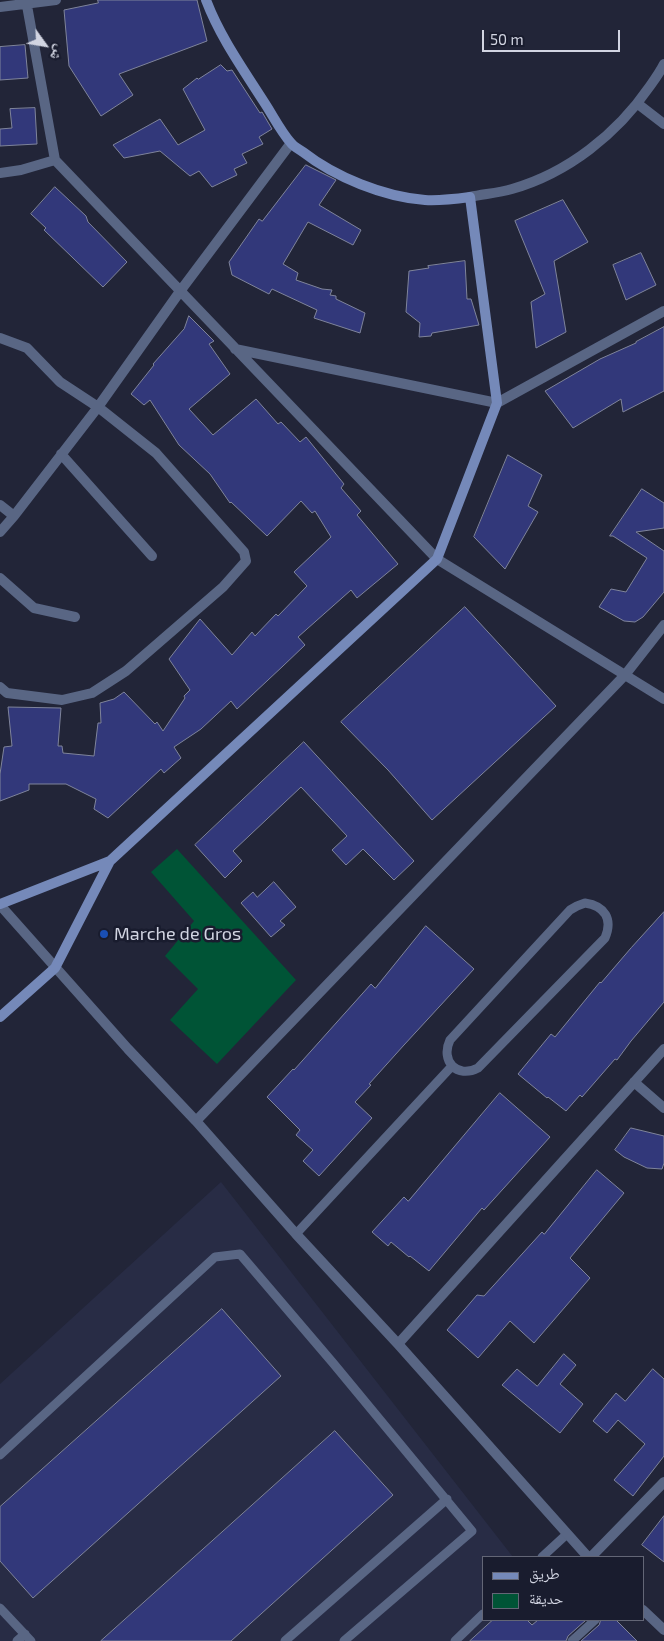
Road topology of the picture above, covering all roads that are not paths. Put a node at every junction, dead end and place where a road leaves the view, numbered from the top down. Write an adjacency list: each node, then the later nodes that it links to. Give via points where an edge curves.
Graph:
1 (56, 0): 3 (street)
2 (206, 0): 8 (street, via 230,49)
3 (26, 2): 4 (street); 9 (street)
4 (0, 6)
5 (664, 64): 6 (street)
6 (638, 104): 7 (street); 11 (street, via 579,158 543,178 511,190)
7 (664, 124)
8 (291, 143): 11 (street, via 326,168 356,183 387,193 424,200); 12 (street)
9 (55, 160): 10 (street); 12 (street)
10 (0, 173)
11 (470, 197): 16 (street)
12 (181, 290): 15 (street); 17 (street)
13 (664, 311): 16 (street)
14 (0, 338): 17 (street, via 27,348 60,382)
15 (235, 349): 16 (street); 23 (street)
16 (498, 403): 23 (street)
17 (98, 407): 18 (street); 28 (street, via 156,453 244,552 246,562 223,587 126,671 92,693 62,700 7,693)
18 (61, 454): 20 (street); 22 (street)
19 (0, 505): 20 (street)
20 (14, 516): 21 (street)
21 (0, 532)
22 (152, 556)
23 (437, 559): 27 (street); 30 (street)
24 (0, 578): 25 (street, via 34,608)
25 (75, 617)
26 (664, 625): 27 (street)
27 (625, 675): 29 (street); 38 (street)
28 (0, 687)
29 (664, 699)
30 (110, 860): 31 (street); 32 (street)
31 (0, 904): 32 (street)
32 (55, 968): 33 (street); 38 (street)
33 (0, 1017)
34 (664, 1048): 36 (street)
35 (452, 1066): 35 (lane, via 465,1072 478,1068 605,938 608,922 600,908 585,903 570,910 450,1040 446,1053); 39 (lane)
36 (634, 1082): 37 (street); 40 (street)
37 (664, 1108)
38 (196, 1121): 39 (street)
39 (296, 1234): 40 (street)
40 (398, 1344): 44 (street)
41 (0, 1455): 43 (lane, via 215,1257 240,1254)
42 (664, 1482): 47 (street)
43 (447, 1499): 55 (lane); 56 (lane, via 472,1530)
44 (566, 1534): 45 (lane); 46 (street)
45 (543, 1556)
46 (588, 1556)
47 (590, 1556)
48 (0, 1608): 53 (lane)
49 (644, 1611): 52 (street)
50 (482, 1615): 57 (lane)
51 (594, 1621): 58 (lane)
52 (664, 1630)
53 (28, 1638): 54 (lane)
54 (17, 1641)
55 (285, 1641)
56 (344, 1641)
57 (455, 1641)
58 (572, 1641)

